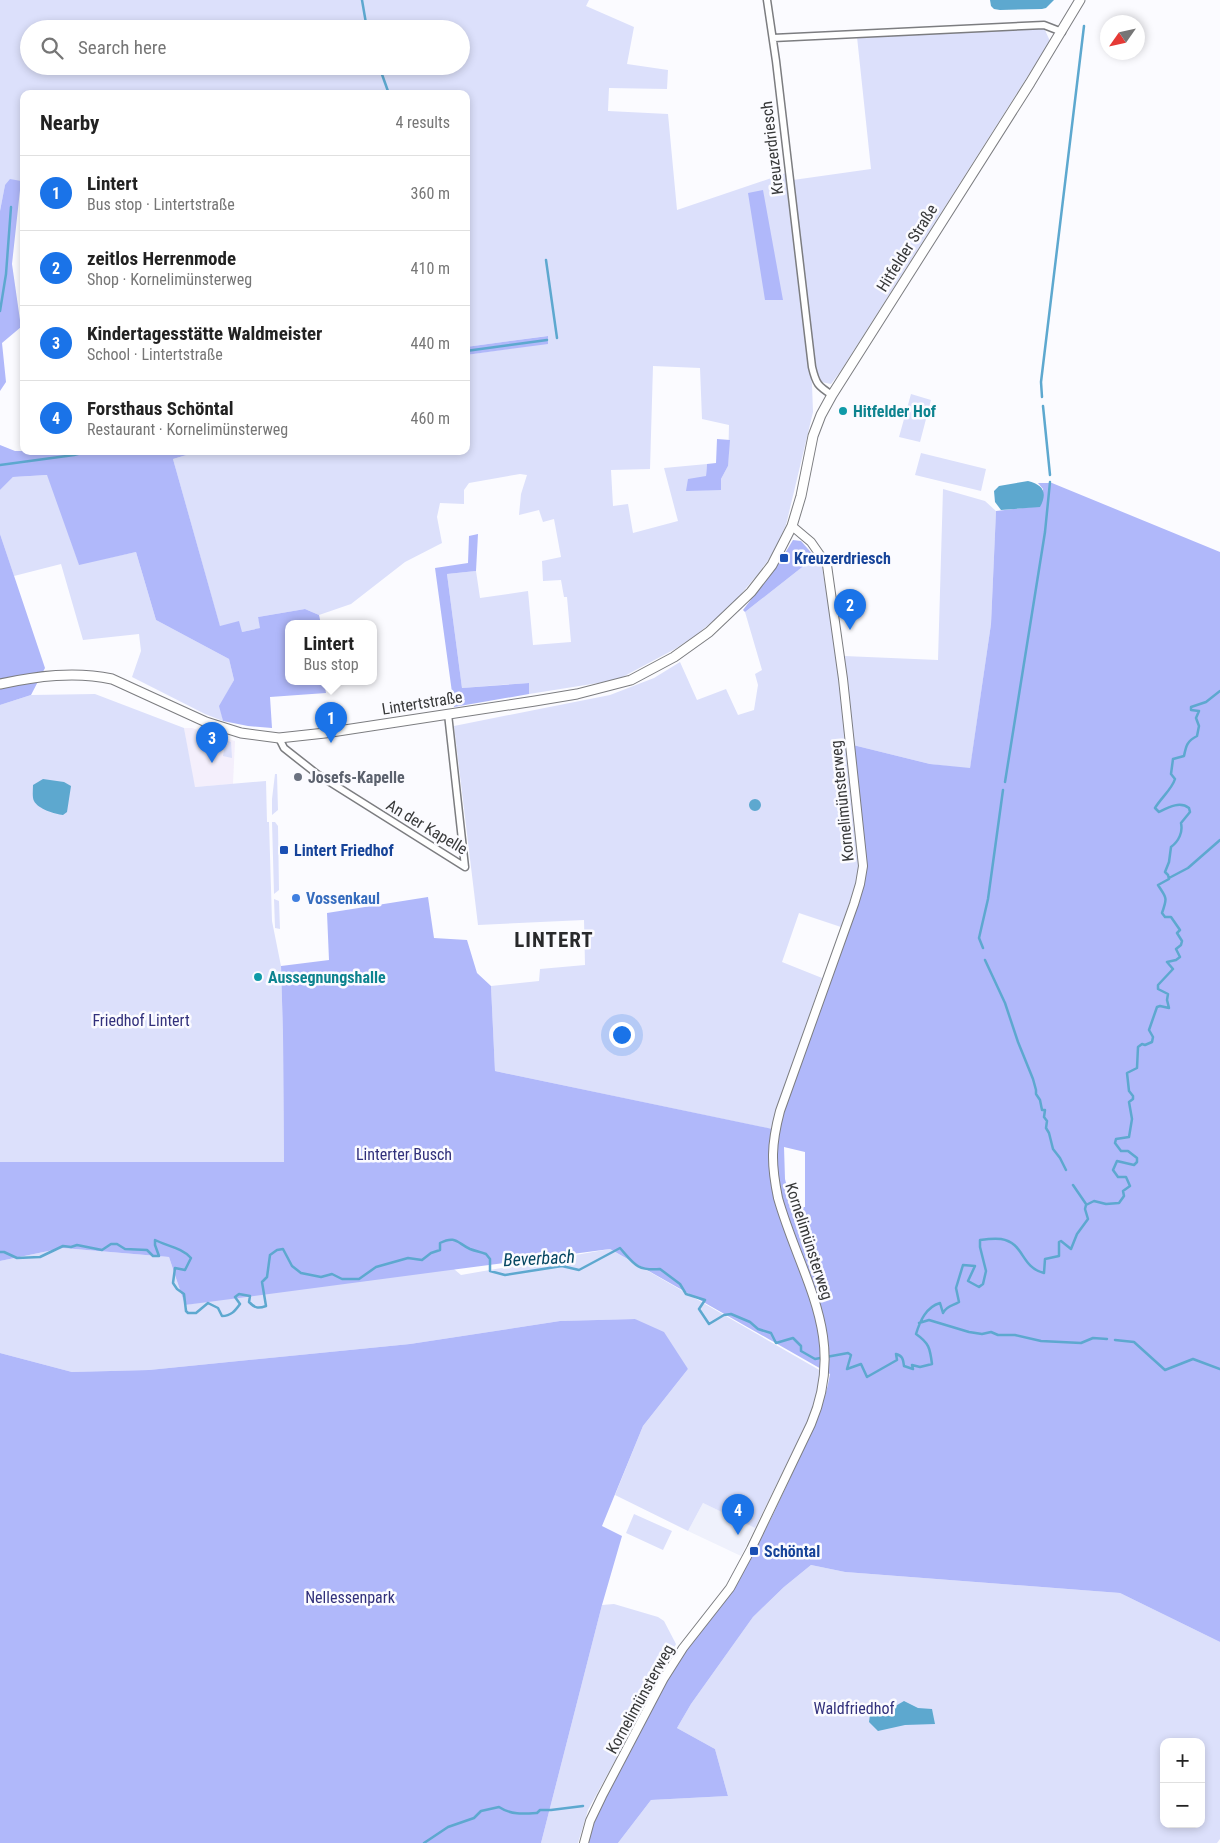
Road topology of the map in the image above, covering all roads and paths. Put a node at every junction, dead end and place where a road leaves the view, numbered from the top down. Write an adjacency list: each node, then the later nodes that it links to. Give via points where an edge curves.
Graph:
1 (767, 0): 4 (street, Kreuzerdriesch)
2 (1080, 0): 3 (main road, Hitfelder Straße)
3 (1062, 32): 4 (street, via 1044,25); 5 (main road, Hitfelder Straße)
4 (773, 38): 5 (street, Kreuzerdriesch, via 812,367 815,381)
5 (832, 395): 6 (main road, Hitfelder Straße, via 813,436)
6 (792, 526): 8 (main road, Lintertstraße, via 772,565 737,607 696,642 654,669 631,680 587,692); 10 (street, Kornelimünsterweg, via 811,542 827,565 864,866 772,1143 778,1198 818,1312 826,1372 811,1424 747,1558 730,1588 664,1678 602,1796)
7 (0, 684): 9 (main road, Lintertstraße, via 40,676 96,675 120,682 206,722 241,733)
8 (448, 714): 9 (main road, Lintertstraße); 9 (street, An der Kapelle, via 465,867 317,774 284,748)
9 (279, 738)
10 (584, 1843)

